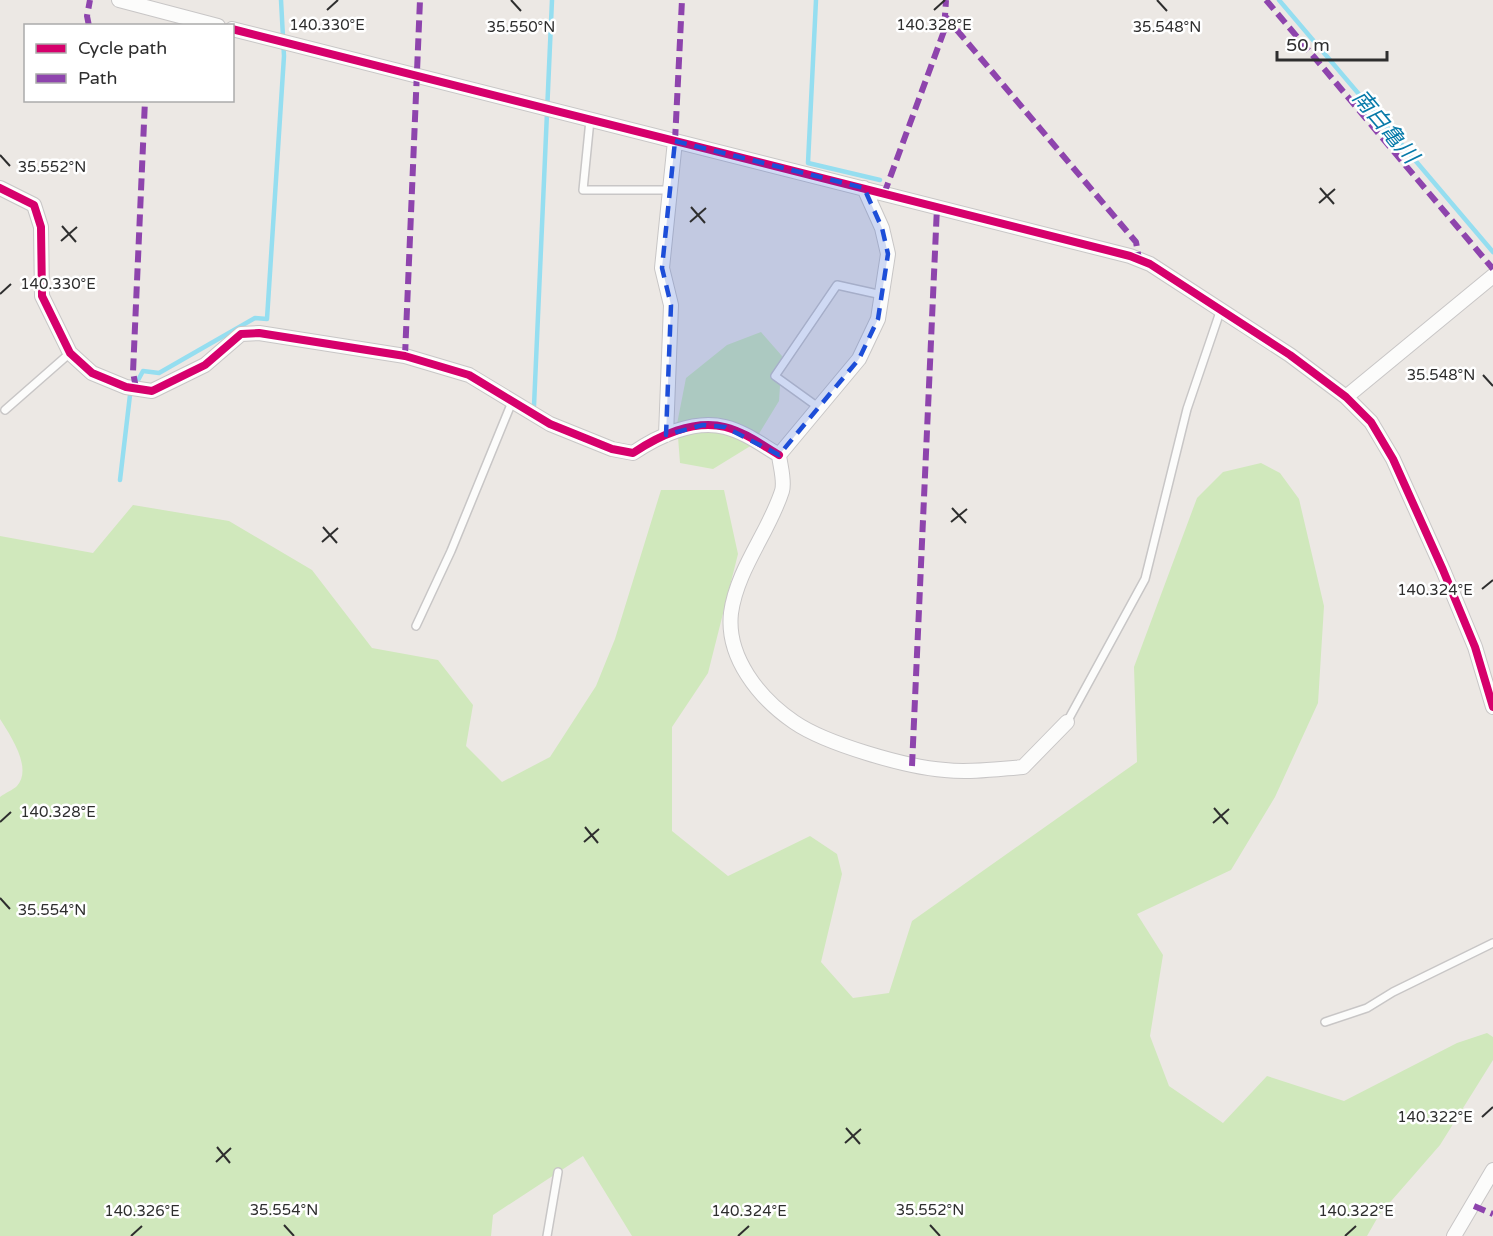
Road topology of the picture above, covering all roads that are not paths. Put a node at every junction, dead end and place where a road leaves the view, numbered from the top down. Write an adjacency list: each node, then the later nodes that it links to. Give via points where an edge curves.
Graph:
1 (119, 0): 2 (street)
2 (210, 24)
3 (234, 30): 4 (street)
4 (590, 120): 5 (street); 8 (lane, via 584,190)
5 (675, 141): 7 (street); 8 (street)
6 (0, 188): 12 (street, via 34,205 41,227 42,296)
7 (864, 188): 10 (street, via 882,228 888,254); 11 (street, via 1130,256 1150,264)
8 (670, 190): 17 (street, via 662,268 671,305)
9 (1493, 276): 13 (street)
10 (882, 295): 15 (street, via 878,319 860,359); 15 (lane, via 837,285 775,376)
11 (1221, 309): 13 (street); 21 (lane, via 1187,409 1145,579)
12 (70, 354): 14 (street, via 92,373 126,387 152,391 205,365 241,334 259,333 405,356 469,375); 16 (lane)
13 (1346, 397): 20 (street, via 1371,422 1393,459 1475,647)
14 (512, 402): 17 (street, via 550,424 612,449 633,453); 19 (lane)
15 (818, 407): 18 (street)
16 (5, 410)
17 (666, 435): 18 (street, via 703,425 725,427)
18 (780, 455): 21 (street, via 783,489 737,590 730,633 743,671 772,704 795,723 836,741 912,766 947,771 1023,767)
19 (416, 626)
20 (1493, 707)
21 (1067, 722)
22 (1493, 943): 23 (lane, via 1367,1008)
23 (1325, 1022)
24 (1493, 1170): 27 (street)
25 (558, 1172): 26 (lane)
26 (547, 1236)
27 (1454, 1236)

